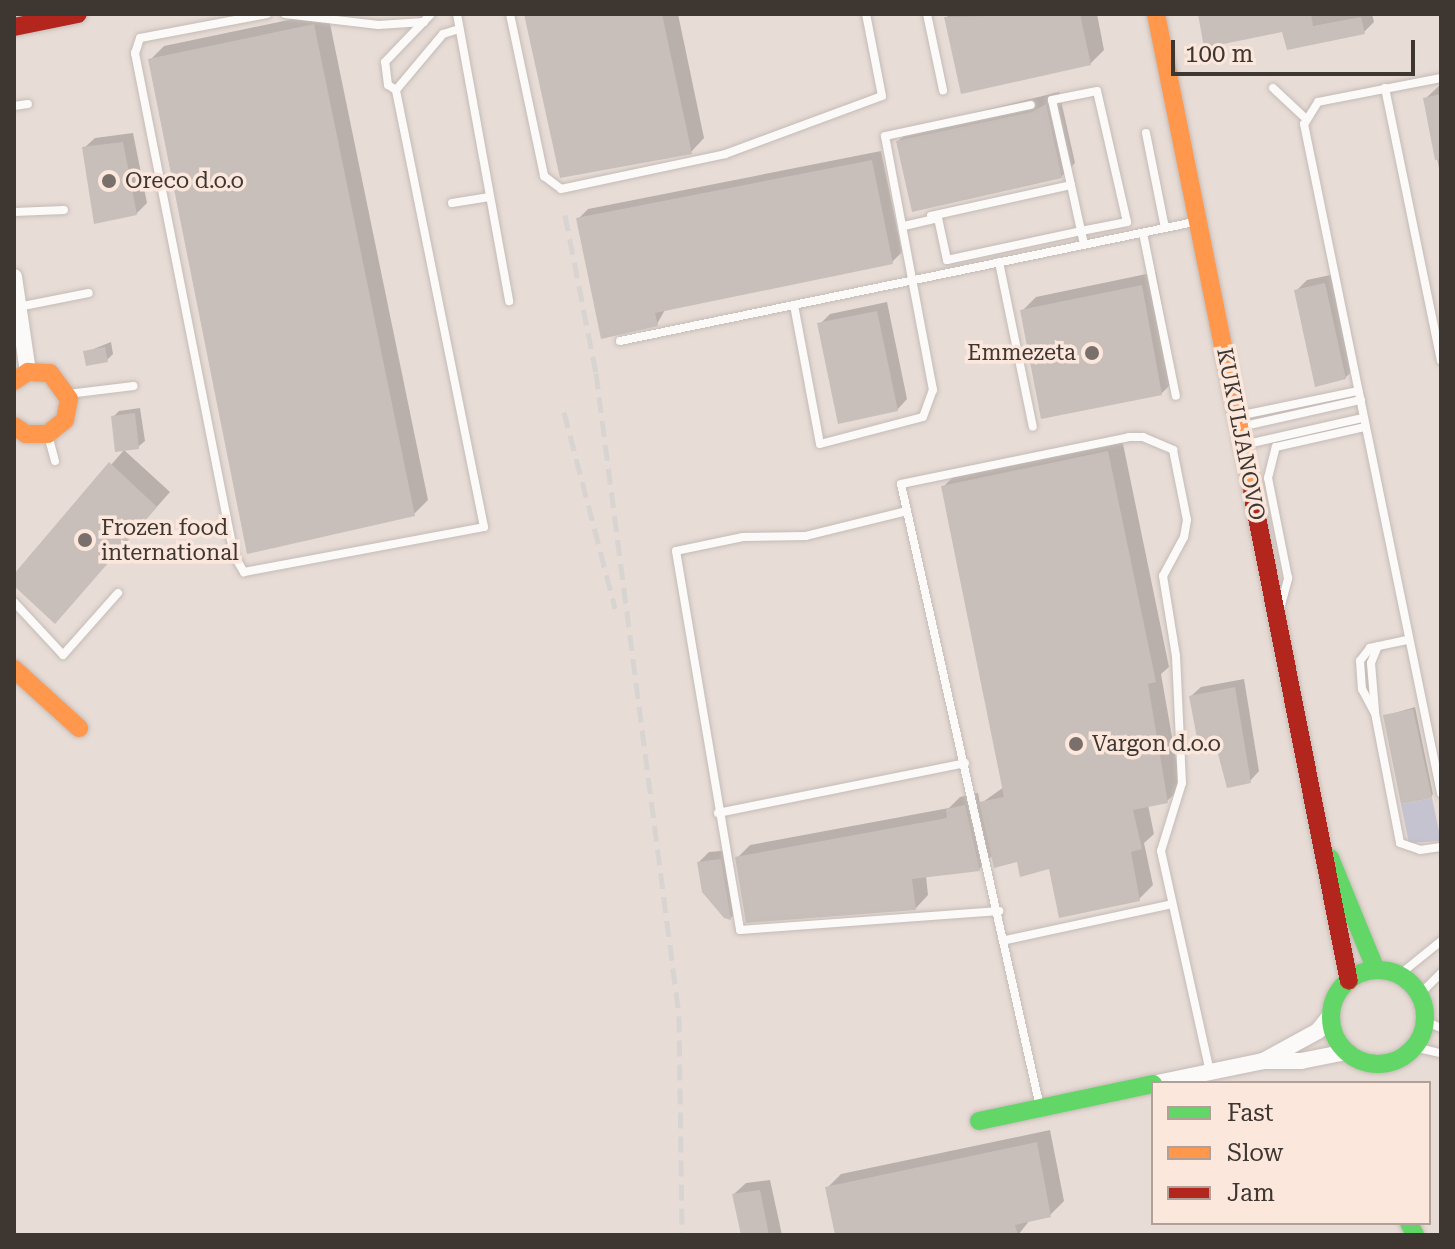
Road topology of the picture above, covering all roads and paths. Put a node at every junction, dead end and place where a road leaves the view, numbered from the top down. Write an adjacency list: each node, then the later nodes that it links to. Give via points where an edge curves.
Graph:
1 (78, 14): 11 (main road)
2 (267, 14): 16 (lane, via 140,38 135,53 234,555 244,572 484,527)
3 (285, 14): 10 (lane, via 378,25)
4 (431, 14): 10 (lane)
5 (457, 14): 12 (lane)
6 (510, 14): 7 (lane, via 544,176 561,189 725,154 882,96)
7 (866, 14)
8 (927, 14): 17 (lane)
9 (1156, 14): 28 (main road, KUKULJANOVO)
10 (424, 22): 16 (lane, via 385,62 388,85)
11 (14, 27)
12 (459, 29): 16 (lane, via 443,34); 24 (lane)
13 (1441, 78): 15 (lane)
14 (1273, 88): 21 (lane)
15 (1385, 88): 21 (lane, via 1318,102); 42 (lane)
16 (396, 90)
17 (943, 90)
18 (28, 104): 20 (lane)
19 (1031, 105): 29 (lane, via 885,136)
20 (14, 106)
21 (1304, 117): 47 (lane)
22 (1146, 133): 30 (lane)
23 (1071, 185): 29 (lane); 31 (lane); 31 (lane, via 1052,100 1097,91 1127,222)
24 (490, 197): 25 (lane); 38 (lane)
25 (452, 203)
26 (64, 210): 27 (lane)
27 (14, 212)
28 (1199, 221): 30 (lane); 51 (main road, KUKULJANOVO)
29 (904, 224): 31 (lane, via 938,218 947,260); 36 (lane)
30 (1165, 228): 32 (lane)
31 (1081, 231): 33 (lane)
32 (1143, 233): 33 (lane); 46 (lane)
33 (1084, 244): 34 (lane)
34 (999, 262): 36 (lane); 49 (lane)
35 (14, 277): 40 (street)
36 (915, 279): 39 (lane); 39 (lane, via 933,390 930,408 912,424 847,439 820,444)
37 (89, 293): 40 (lane)
38 (509, 301)
39 (794, 305): 41 (lane)
40 (16, 313): 43 (street)
41 (620, 341)
42 (1441, 360)
43 (21, 376): 45 (main road, via 50,373)
44 (134, 386): 45 (lane)
45 (68, 394): 52 (main road, via 65,420)
46 (1176, 396)
47 (1360, 396): 48 (lane); 51 (lane)
48 (1364, 423): 51 (lane); 57 (lane, via 1276,447 1268,478 1288,578); 58 (lane)
49 (1033, 427)
50 (15, 429): 52 (main road)
51 (1239, 429): 57 (main road, KUKULJANOVO)
52 (48, 434): 53 (lane)
53 (55, 461)
54 (907, 511): 63 (lane); 65 (lane, via 806,536 743,537 676,551); 68 (lane, via 901,484 1129,437 1173,450 1187,520 1163,576 1181,724 1182,783 1161,851)
55 (118, 593): 56 (lane, via 63,655)
56 (14, 602)
57 (1278, 617): 67 (main road, KUKULJANOVO)
58 (1407, 640): 59 (lane); 64 (lane)
59 (1378, 646): 61 (lane, via 1371,663); 61 (lane, via 1360,661 1362,689)
60 (14, 669): 62 (main road)
61 (1375, 713): 66 (lane, via 1400,843 1420,850)
62 (79, 728)
63 (965, 763): 65 (lane); 69 (lane)
64 (1441, 793)
65 (718, 813): 69 (lane, via 740,930)
66 (1441, 847)
67 (1327, 854): 72 (main road); 75 (main road, via 1326,882)
68 (1172, 904): 70 (lane); 84 (lane)
69 (999, 911): 70 (lane)
70 (1006, 940): 89 (lane)
71 (1441, 941): 74 (lane)
72 (1376, 970): 74 (main road); 75 (main road)
73 (1441, 973): 76 (lane)
74 (1399, 975): 76 (main road)
75 (1349, 980): 77 (main road)
76 (1419, 995): 78 (main road)
77 (1330, 1016): 81 (main road); 82 (street, via 1318,1031)
78 (1433, 1024): 79 (main road)
79 (1414, 1047): 80 (lane); 83 (main road)
80 (1441, 1053)
81 (1353, 1056): 82 (street); 83 (main road); 86 (main road)
82 (1263, 1061): 84 (street)
83 (1392, 1062): 87 (main road)
84 (1210, 1072): 85 (street)
85 (1165, 1081)
86 (1370, 1081)
87 (1392, 1081)
88 (1151, 1084): 89 (main road)
89 (1040, 1107): 90 (main road)
90 (979, 1121)

